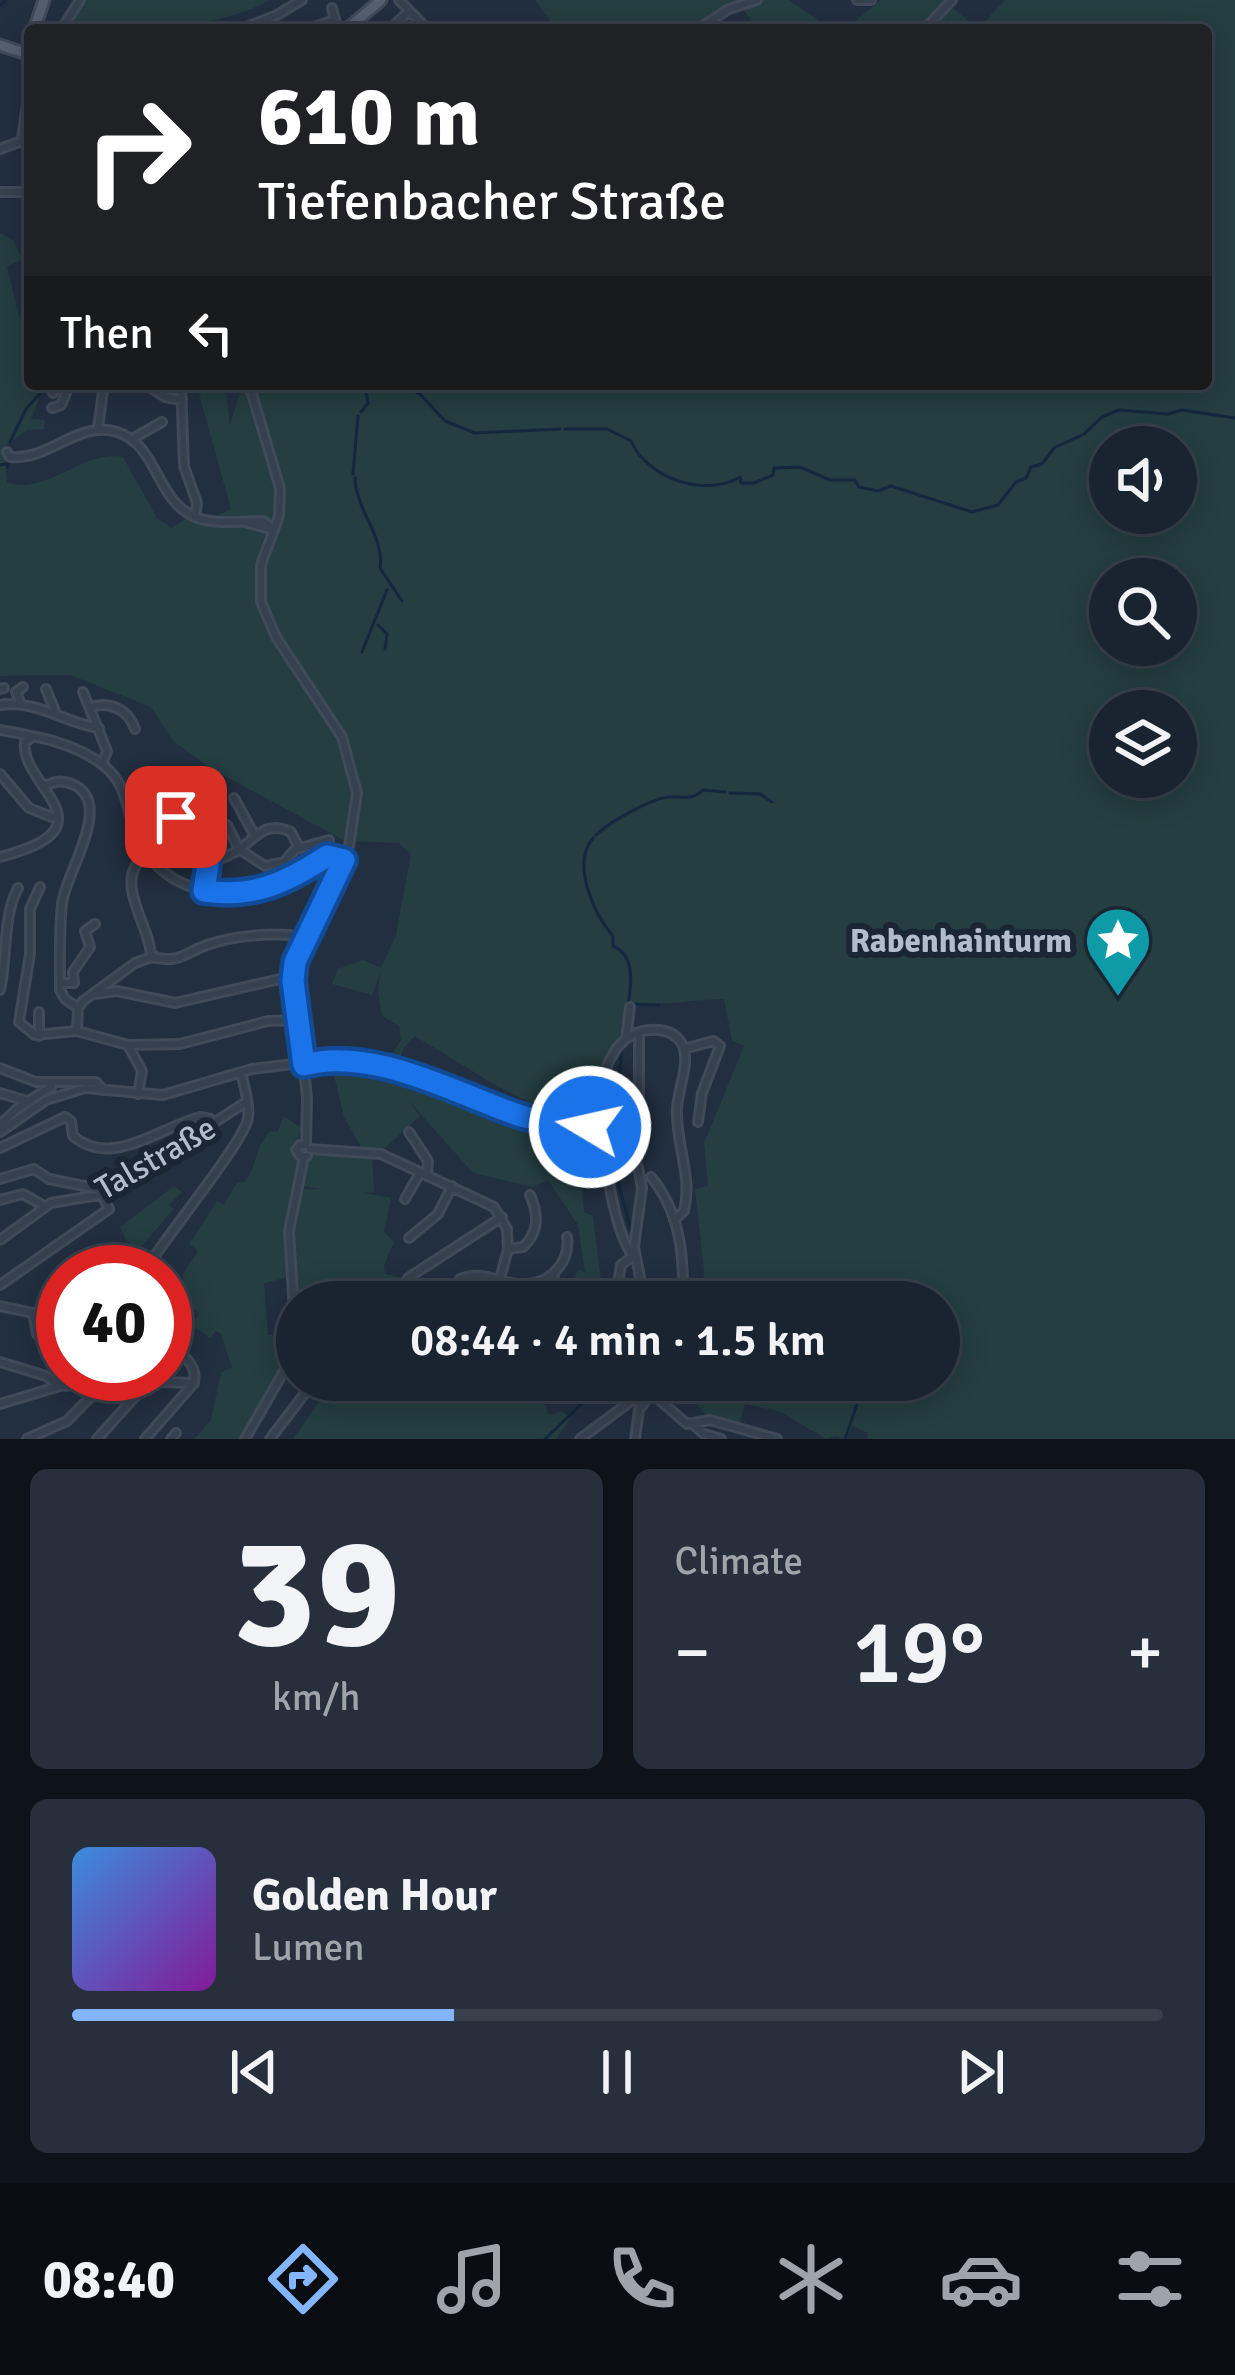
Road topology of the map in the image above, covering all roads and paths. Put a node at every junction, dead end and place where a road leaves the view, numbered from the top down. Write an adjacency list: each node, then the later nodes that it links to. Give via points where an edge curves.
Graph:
1 (302, 0): 9 (street)
2 (381, 0): 12 (main road)
3 (757, 0): 13 (street)
4 (857, 0): 5 (street)
5 (871, 0)
6 (952, 0): 14 (street)
7 (332, 8): 8 (street)
8 (335, 20): 10 (street); 11 (street)
9 (255, 24)
10 (323, 24)
11 (338, 24)
12 (350, 24)
13 (706, 24)
14 (930, 24)
15 (0, 138): 17 (street)
16 (24, 139): 17 (street)
17 (12, 144): 18 (street)
18 (0, 148)
19 (67, 390): 25 (street)
20 (103, 390): 27 (street)
21 (154, 390): 24 (street)
22 (181, 390): 24 (street)
23 (251, 390): 30 (street)
24 (182, 400): 31 (street)
25 (52, 408)
26 (162, 422): 28 (street)
27 (98, 429): 28 (street); 29 (street)
28 (132, 439): 31 (street, via 178,506)
29 (21, 458)
30 (280, 501): 32 (street, via 269,515); 33 (street)
31 (195, 517): 32 (street)
32 (246, 522): 33 (street)
33 (274, 530): 54 (street, via 260,572 263,611 354,769)
34 (23, 687): 38 (street, via 16,692)
35 (46, 689): 40 (street)
36 (83, 692): 39 (street)
37 (3, 703): 38 (street)
38 (21, 704): 40 (street)
39 (90, 708): 41 (street); 42 (street, via 119,709)
40 (55, 711): 41 (street)
41 (99, 728): 45 (street, via 107,751)
42 (136, 729)
43 (0, 730): 44 (street)
44 (28, 740): 45 (street, via 66,746); 48 (street, via 30,768)
45 (102, 764): 57 (street, via 121,785)
46 (0, 774): 50 (street, via 28,808)
47 (162, 783): 62 (street, via 184,835)
48 (45, 786): 50 (street); 74 (street, via 74,785 90,805 63,899)
49 (234, 798): 52 (street)
50 (57, 818): 59 (street, via 37,844)
51 (227, 825): 56 (street)
52 (254, 834): 55 (street, via 287,830); 56 (street)
53 (329, 840): 55 (street)
54 (349, 846): 58 (street); 61 (street)
55 (297, 848): 56 (street, via 273,866)
56 (239, 849): 62 (street)
57 (147, 854): 65 (street, via 171,877); 71 (street, via 132,869 130,886)
58 (334, 856): 60 (street); 61 (street)
59 (0, 857)
60 (319, 862): 61 (street); 65 (street, via 262,891)
61 (343, 863): 69 (street)
62 (208, 864): 65 (street)
63 (40, 887): 83 (street, via 30,909 18,1017)
64 (18, 888): 66 (street)
65 (204, 891)
66 (4, 915): 68 (street)
67 (95, 924): 74 (street, via 85,932 90,947 74,982)
68 (4, 933): 70 (street)
69 (306, 937): 71 (street, via 247,938); 73 (street)
70 (4, 950): 72 (street)
71 (151, 957): 76 (street)
72 (3, 966): 75 (street)
73 (293, 976): 76 (street, via 175,1003); 80 (street)
74 (60, 983): 78 (street, via 64,999)
75 (0, 986)
76 (94, 994): 78 (street)
77 (630, 1007): 84 (street)
78 (78, 1008): 81 (street)
79 (39, 1012): 83 (street)
80 (298, 1020): 85 (street, via 180,1044); 87 (street)
81 (77, 1031): 83 (street); 85 (street)
82 (639, 1033): 84 (street); 86 (street, via 668,1031); 102 (street)
83 (39, 1036)
84 (626, 1039): 98 (street, via 606,1064)
85 (128, 1045): 93 (street, via 142,1071)
86 (684, 1049): 96 (street, via 720,1046); 116 (street, via 677,1118 687,1198)
87 (304, 1065): 89 (street); 98 (street, via 398,1072 528,1118); 104 (street)
88 (0, 1068): 90 (street)
89 (242, 1072): 93 (street, via 172,1094); 95 (street)
90 (56, 1084): 91 (street, via 96,1082); 94 (street)
91 (103, 1090): 93 (street); 99 (street, via 55,1096)
92 (0, 1093): 94 (street)
93 (138, 1094)
94 (27, 1101): 99 (street)
95 (246, 1102): 97 (street, Talstraße); 120 (street, via 238,1143)
96 (698, 1122)
97 (213, 1125): 103 (street, via 200,1117 111,1148 85,1145 65,1118); 110 (street, Talstraße)
98 (588, 1127): 101 (street)
99 (1, 1128)
100 (409, 1132): 106 (street, via 427,1158)
101 (605, 1136): 105 (street, via 586,1171); 107 (street, via 633,1156); 122 (street, via 623,1241)
102 (639, 1142)
103 (0, 1148)
104 (305, 1151): 106 (street, via 381,1154); 127 (street, via 289,1231)
105 (580, 1158)
106 (423, 1175): 109 (street); 112 (street)
107 (640, 1178): 116 (street, via 651,1178); 122 (street)
108 (0, 1179): 110 (street, via 34,1169)
109 (452, 1186): 115 (street, via 486,1200); 118 (street, via 438,1214)
110 (104, 1194): 114 (street, Talstraße); 132 (street, via 107,1213)
111 (530, 1196): 121 (street, via 534,1232 523,1247)
112 (405, 1199)
113 (0, 1200): 114 (street, via 27,1195)
114 (44, 1206): 119 (street, Talstraße)
115 (502, 1217): 121 (street); 124 (street)
116 (674, 1220): 131 (street)
117 (567, 1237): 123 (street, via 568,1252)
118 (409, 1238)
119 (0, 1240)
120 (160, 1245)
121 (508, 1249): 126 (street)
122 (635, 1256): 129 (street, via 621,1264); 130 (street)
123 (553, 1274): 126 (street, via 531,1284); 128 (street)
124 (409, 1277)
125 (460, 1279): 126 (street)
126 (500, 1279)
127 (292, 1281)
128 (555, 1281)
129 (617, 1281)
130 (639, 1281)
131 (683, 1281)
132 (0, 1285)
133 (0, 1306): 134 (street)
134 (33, 1313): 135 (street); 136 (street)
135 (36, 1313)
136 (36, 1329)
137 (0, 1362): 139 (street)
138 (192, 1366): 140 (street)
139 (36, 1373)
140 (194, 1383): 153 (street)
141 (276, 1385): 154 (street)
142 (36, 1393): 149 (street)
143 (86, 1401): 151 (street)
144 (132, 1401): 152 (street)
145 (299, 1401): 155 (street)
146 (630, 1401): 156 (street)
147 (643, 1401): 157 (street)
148 (663, 1401): 150 (street)
149 (0, 1404)
150 (694, 1425): 158 (street); 159 (street, via 710,1420)
151 (27, 1439)
152 (97, 1439)
153 (145, 1439)
154 (245, 1439)
155 (270, 1439)
156 (580, 1439)
157 (635, 1439)
158 (722, 1439)
159 (781, 1439)

